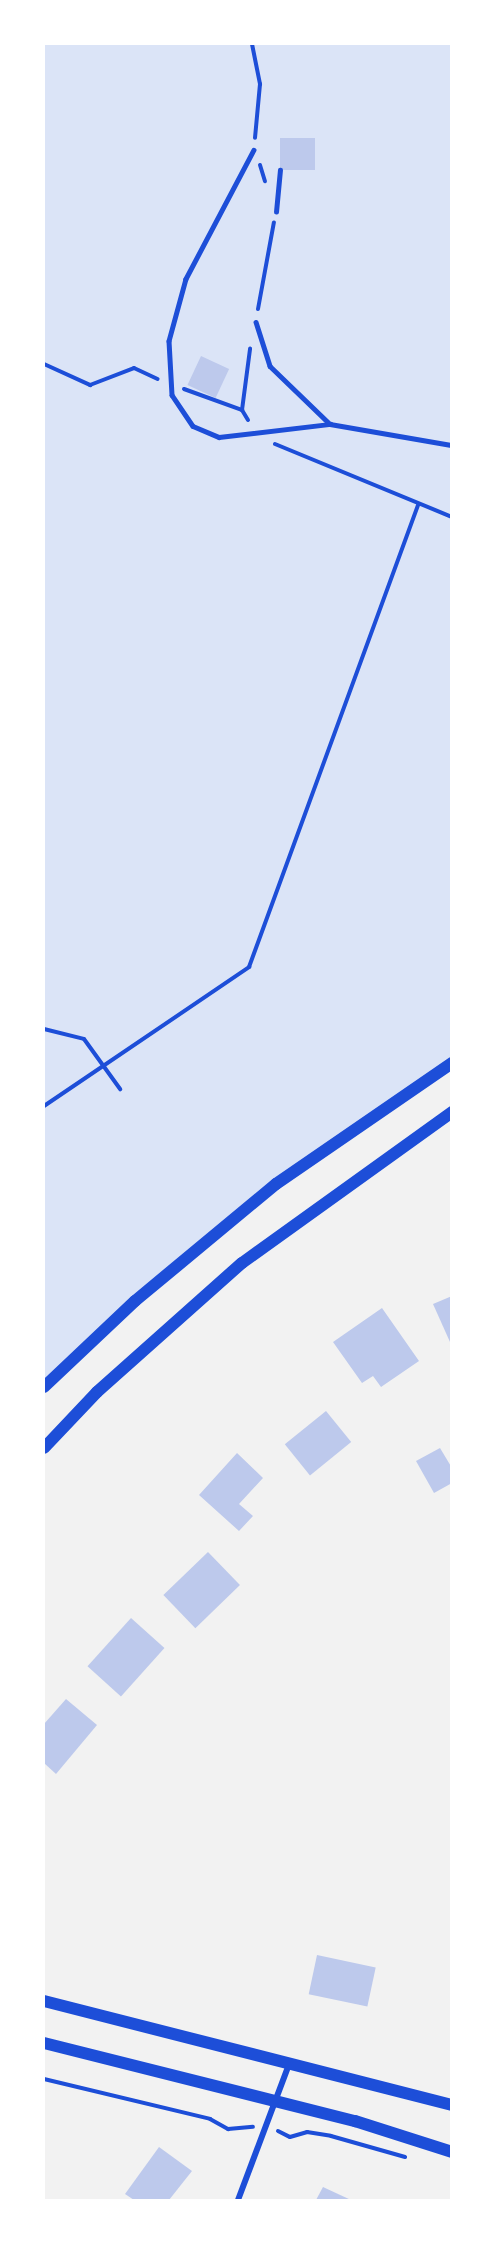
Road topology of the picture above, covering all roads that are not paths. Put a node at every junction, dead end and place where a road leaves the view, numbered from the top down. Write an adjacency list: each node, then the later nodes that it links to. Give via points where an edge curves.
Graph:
1 (254, 150): 5 (lane, via 186,279 170,342 172,385 193,426 219,438 259,436)
2 (280, 170): 3 (lane)
3 (276, 212)
4 (256, 322): 5 (lane, via 270,366)
5 (330, 424): 6 (lane)
6 (452, 445)
7 (452, 1063): 9 (main road, via 276,1184 135,1300)
8 (452, 1112): 10 (main road, via 242,1263 97,1392)
9 (44, 1387)
10 (44, 1448)
11 (44, 2001): 13 (main road)
12 (44, 2043): 14 (main road)
13 (291, 2062): 14 (street); 15 (main road)
14 (278, 2103): 16 (main road); 17 (street)
15 (452, 2105)
16 (452, 2151)
17 (238, 2200)

